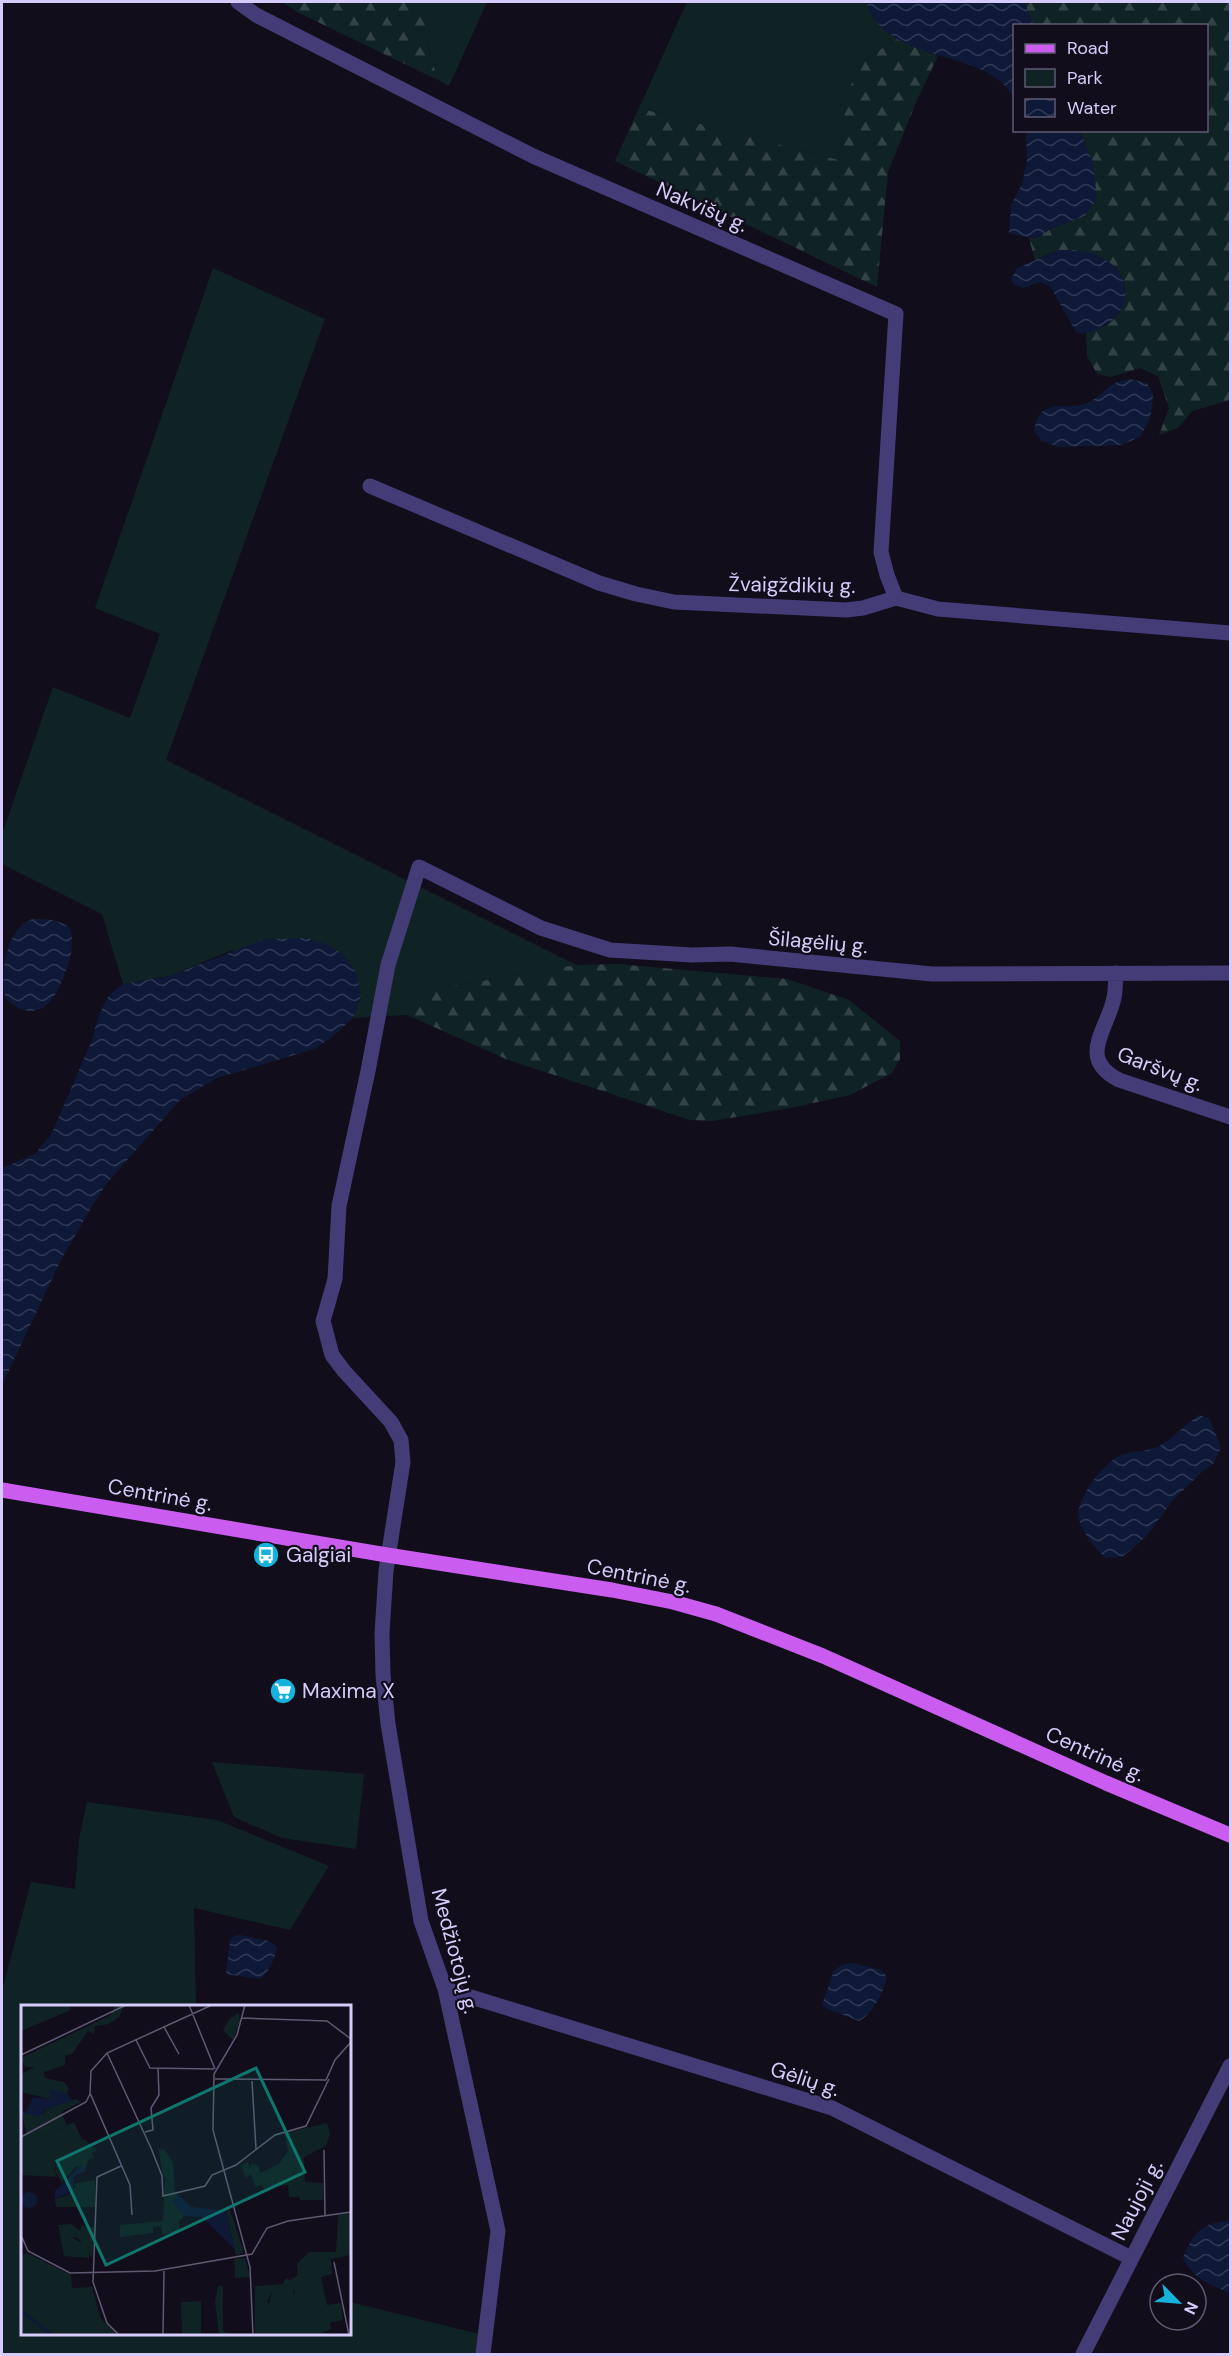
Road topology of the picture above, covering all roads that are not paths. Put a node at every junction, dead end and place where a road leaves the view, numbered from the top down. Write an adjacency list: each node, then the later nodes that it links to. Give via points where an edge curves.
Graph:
1 (238, 2): 3 (street, Nakvišų g., via 256,15 533,156 896,314 881,552)
2 (370, 486): 3 (street, Žvaigždikių g., via 599,583 636,594 674,602 846,610)
3 (896, 598): 4 (street, via 938,609)
4 (1230, 633)
5 (419, 867): 6 (street, Šilagėlių g., via 541,928 610,950 730,954 932,974); 10 (street, Medžiotojų g., via 388,964 339,1206 335,1279 324,1322 332,1355 392,1422 401,1440 403,1462)
6 (1116, 973): 7 (street, Šilagėlių g.); 8 (street, Garšvų g., via 1114,1000 1096,1049 1098,1063 1105,1073)
7 (1230, 973)
8 (1230, 1117)
9 (2, 1490): 10 (main road, Centrinė g.)
10 (387, 1555): 11 (main road, Centrinė g., via 612,1590 716,1614 823,1656); 12 (street, Medžiotojų g., via 382,1675 388,1724 421,1921)
11 (1230, 1835)
12 (445, 1989): 14 (street, Gėlių g., via 832,2108); 15 (street, Medžiotojų g., via 498,2231)
13 (1230, 2066): 14 (street, Naujoji g.)
14 (1131, 2258): 16 (street, Naujoji g.)
15 (483, 2355)
16 (1083, 2355)

